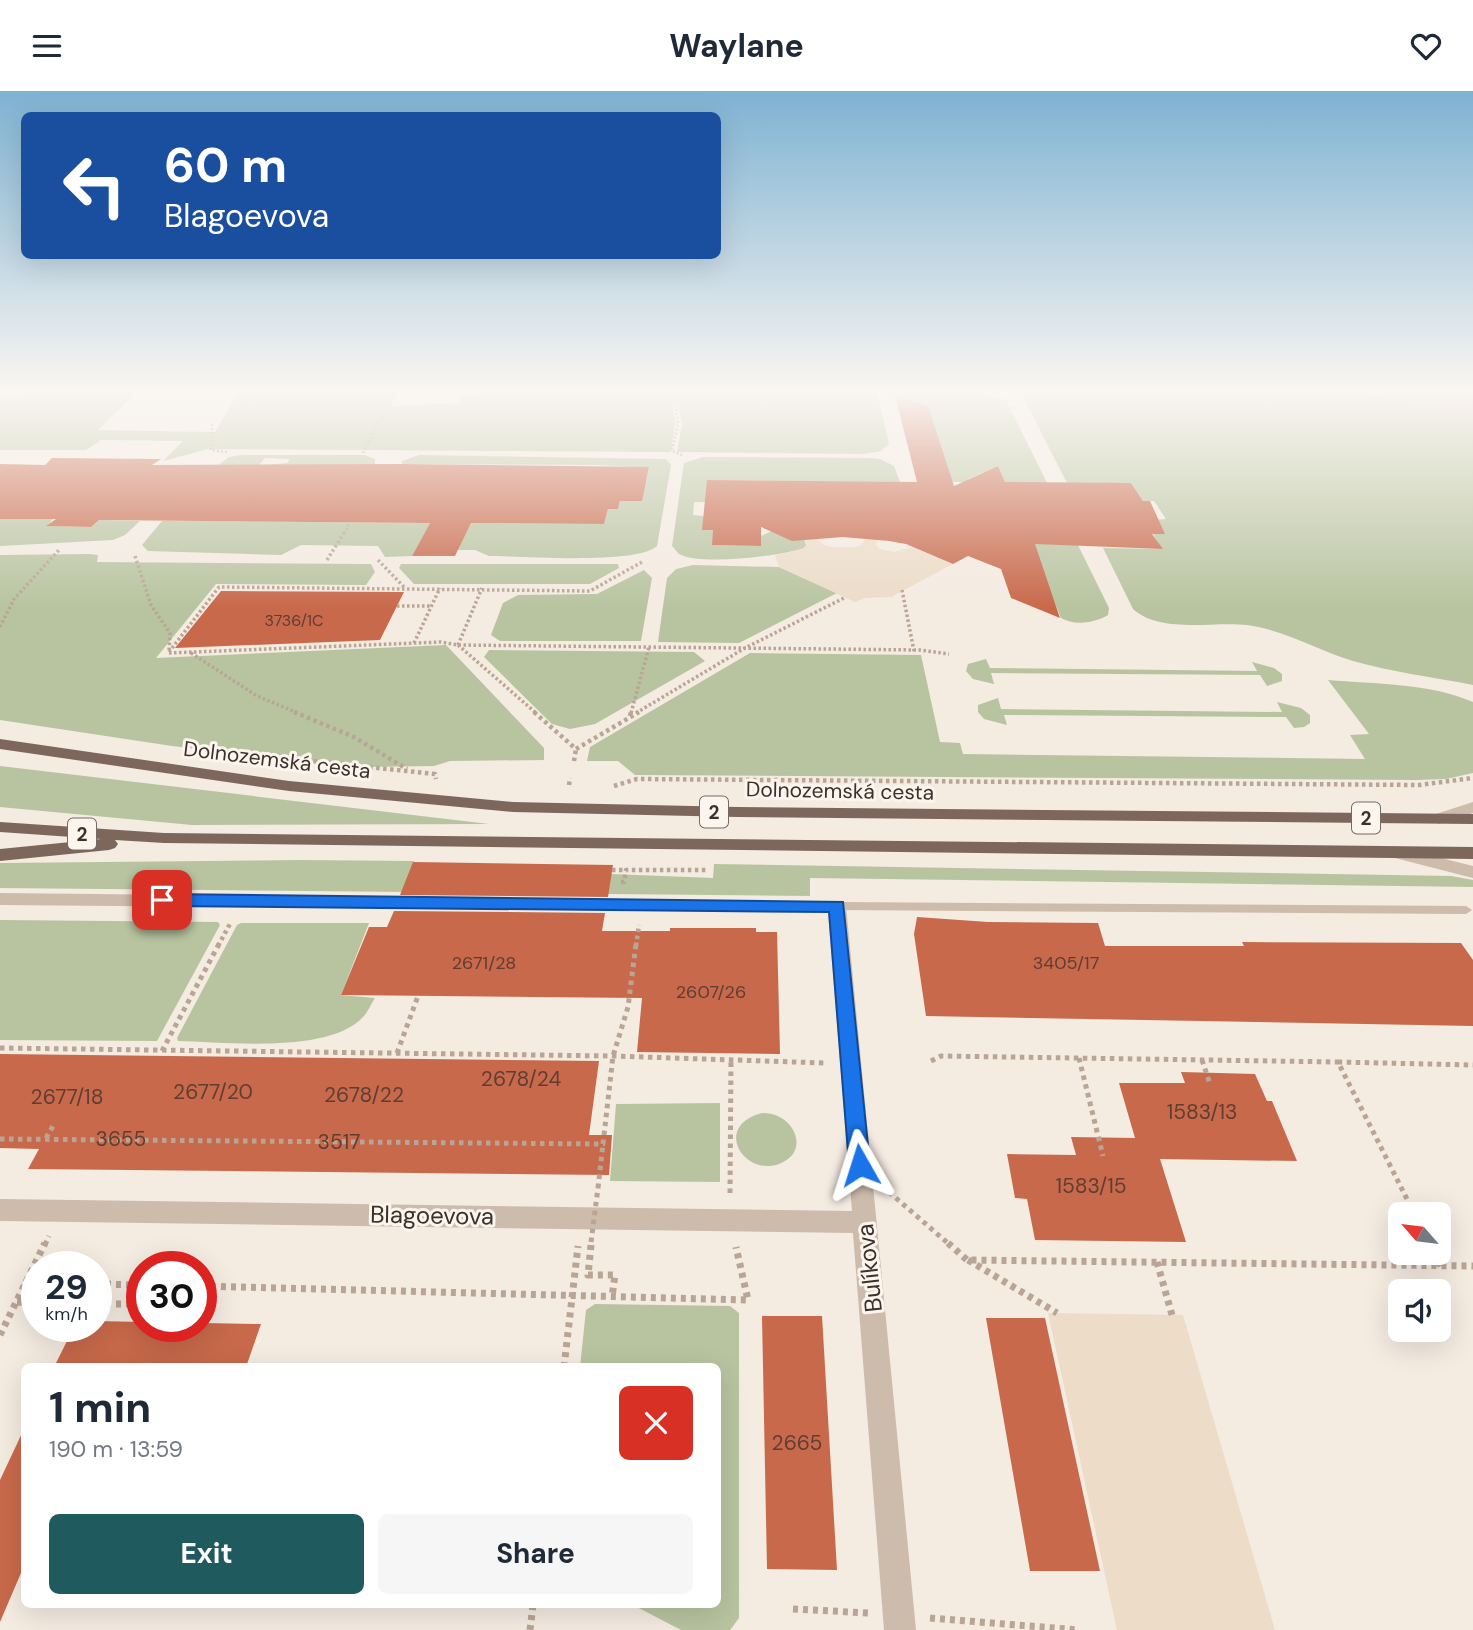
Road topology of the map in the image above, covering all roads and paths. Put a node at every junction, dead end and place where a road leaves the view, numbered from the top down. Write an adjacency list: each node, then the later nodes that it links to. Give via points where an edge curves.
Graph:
1 (350, 523): 4 (path)
2 (59, 550): 14 (path, via 14,599)
3 (135, 557): 21 (path, via 151,605 170,633)
4 (327, 559)
5 (377, 560): 7 (path)
6 (642, 562): 9 (path, via 590,590)
7 (405, 588): 8 (path); 21 (path, via 219,587)
8 (440, 588): 9 (path); 13 (path)
9 (482, 588): 16 (path)
10 (902, 590): 19 (path)
11 (846, 597): 18 (path)
12 (397, 606): 13 (path)
13 (432, 606): 15 (path)
14 (0, 627)
15 (414, 643): 16 (path); 20 (path)
16 (458, 645): 17 (path); 25 (path)
17 (649, 647): 18 (path); 23 (path)
18 (746, 649): 19 (path); 23 (path)
19 (914, 651): 22 (path)
20 (190, 652): 21 (path); 30 (path, via 257,696 354,737)
21 (169, 653)
22 (949, 654)
23 (630, 717): 25 (path)
24 (0, 744): 26 (main road, Dolnozemská cesta / 2)
25 (576, 748): 29 (path)
26 (35, 750): 27 (main road); 37 (main road, Dolnozemská cesta / 2, via 289,786 513,807)
27 (0, 751)
28 (213, 751): 30 (path)
29 (574, 761)
30 (411, 771): 33 (path, via 435,774 436,781)
31 (570, 778): 34 (path, via 569,785)
32 (1473, 778): 35 (path, via 1419,785 637,779)
33 (447, 782)
34 (579, 786)
35 (611, 787)
36 (1473, 807): 37 (street)
37 (1439, 819): 38 (main road, Dolnozemská cesta / 2)
38 (1473, 819)
39 (0, 827): 40 (main road, 2)
40 (164, 838): 41 (main road, 2); 43 (main road)
41 (1397, 853): 42 (main road, 2); 47 (street)
42 (1473, 853)
43 (0, 855)
44 (612, 870): 45 (path)
45 (626, 870): 46 (path); 48 (path)
46 (708, 870)
47 (1473, 872)
48 (624, 882)
49 (0, 899): 50 (street)
50 (243, 900): 51 (street); 56 (path)
51 (837, 906): 52 (lane); 72 (street, Bulíkova)
52 (1466, 910)
53 (626, 920): 58 (path, via 640,920 628,1007)
54 (418, 996): 57 (path)
55 (0, 1048): 56 (path)
56 (162, 1051): 57 (path)
57 (397, 1053): 58 (path)
58 (613, 1056): 60 (path); 70 (path)
59 (1079, 1058): 61 (path); 62 (path, via 941,1056); 71 (path)
60 (731, 1059): 64 (path); 76 (path)
61 (1202, 1060): 63 (path); 66 (path)
62 (931, 1061)
63 (1338, 1062): 65 (path); 73 (path)
64 (830, 1063)
65 (1473, 1065)
66 (1210, 1084)
67 (53, 1126): 69 (path)
68 (0, 1139): 69 (path)
69 (45, 1139): 70 (path)
70 (603, 1144): 87 (path, bridge, via 588,1275 615,1275)
71 (1103, 1156)
72 (860, 1165): 77 (street, Bulíkova); 80 (path)
73 (1408, 1202)
74 (0, 1210): 75 (street, Blagoevova)
75 (581, 1217): 76 (street, Blagoevova); 86 (path)
76 (730, 1219): 77 (street, Blagoevova); 87 (path, via 748,1300)
77 (864, 1222): 96 (street, Bulíkova)
78 (48, 1237): 79 (path)
79 (41, 1251)
80 (967, 1260): 81 (path); 90 (path)
81 (1157, 1262): 82 (path); 91 (path)
82 (1441, 1266): 83 (path)
83 (1473, 1266)
84 (217, 1286): 86 (path)
85 (21, 1293): 88 (path)
86 (573, 1295): 87 (path); 93 (path)
87 (612, 1297)
88 (17, 1302): 89 (path); 92 (path)
89 (21, 1302)
90 (1057, 1313)
91 (1172, 1315)
92 (0, 1335)
93 (564, 1363)
94 (533, 1608): 97 (path)
95 (793, 1609): 96 (path)
96 (899, 1623): 98 (path)
97 (530, 1630)
98 (1079, 1630)

